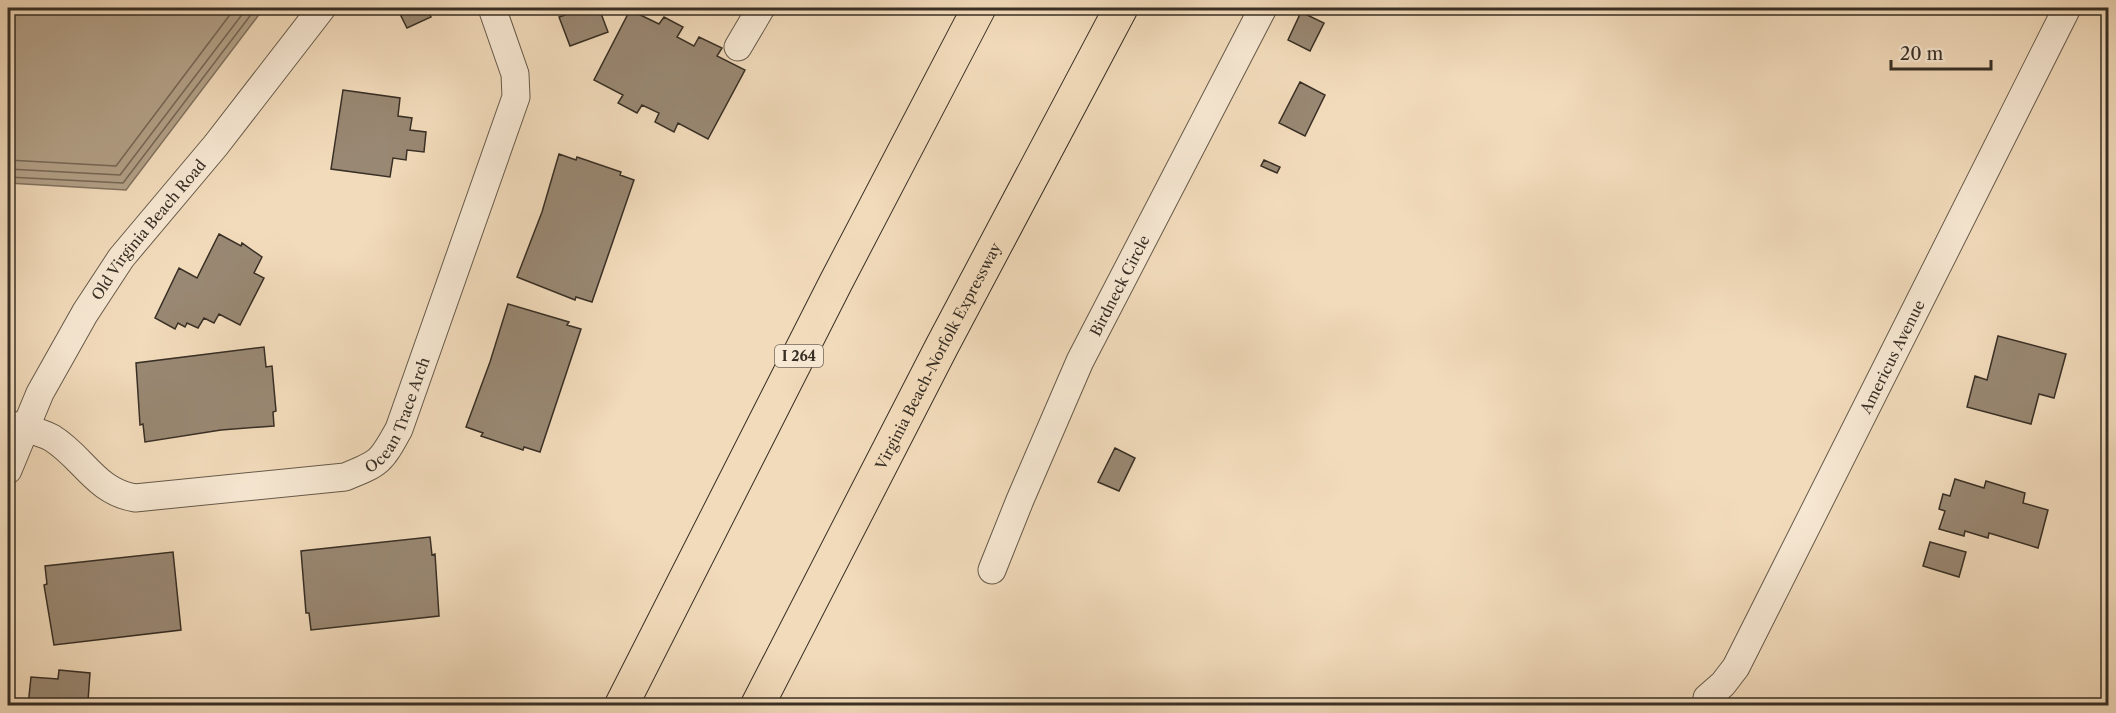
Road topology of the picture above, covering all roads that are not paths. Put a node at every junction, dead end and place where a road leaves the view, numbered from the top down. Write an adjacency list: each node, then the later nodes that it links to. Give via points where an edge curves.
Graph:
1 (322, 8): 9 (street, Old Virginia Beach Road, via 216,145 121,258 40,393)
2 (492, 8): 9 (street, Ocean Trace Arch, via 515,74 516,97 399,429 384,458 345,477 135,498 119,495 98,482 51,437)
3 (761, 8): 8 (street)
4 (979, 8): 13 (highway, I 264)
5 (1121, 8): 14 (highway, Virginia Beach-Norfolk Expressway)
6 (1263, 8): 11 (street, Birdneck Circle, via 1080,362)
7 (2067, 8): 12 (street, Americus Avenue, via 1736,667)
8 (738, 47)
9 (15, 426): 10 (street, Old Virginia Beach Road)
10 (8, 470)
11 (992, 570)
12 (1707, 698)
13 (621, 705)
14 (757, 705)

